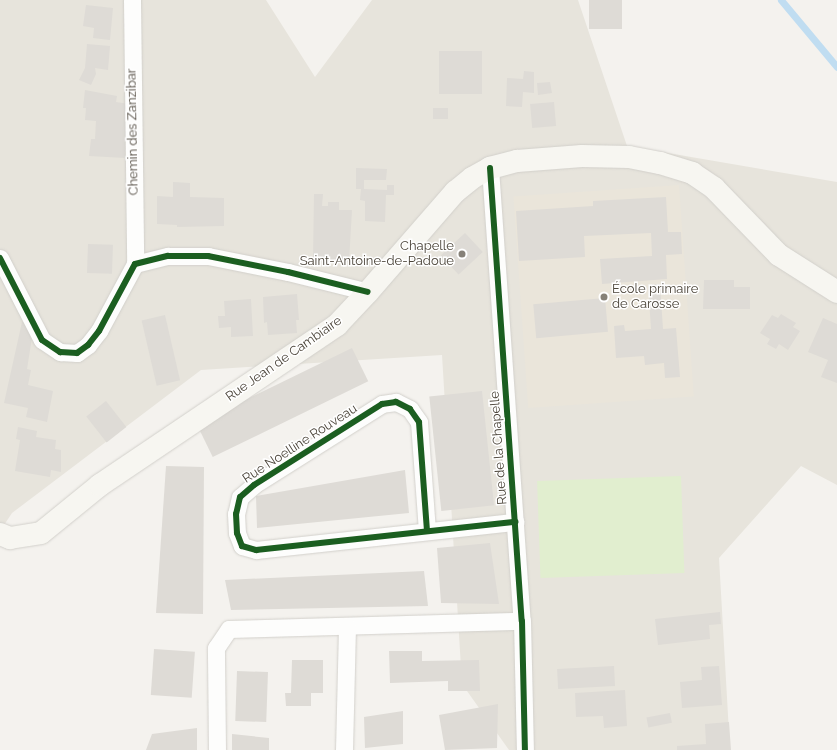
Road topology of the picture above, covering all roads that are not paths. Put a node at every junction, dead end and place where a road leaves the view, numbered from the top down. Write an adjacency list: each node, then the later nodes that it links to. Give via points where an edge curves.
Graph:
1 (132, 0): 4 (street, Chemin des Zanzibar)
2 (490, 168): 5 (main road, Rue Jean de Cambiaire, via 455,192); 6 (main road, Rue Jean de Cambiaire, via 517,161 582,156 629,158 660,163 692,173 714,188 779,255); 7 (street, Rue de la Chapelle)
3 (0, 258): 4 (street, via 42,340 60,352 77,353 100,331)
4 (135, 264): 5 (street, via 168,256 208,256)
5 (368, 292): 9 (main road, Rue Jean de Cambiaire, via 337,325 100,485 41,533 10,538)
6 (837, 292)
7 (516, 522): 8 (street, Rue Noelline Rouveau); 10 (street, Rue de la Chapelle)
8 (427, 531): 8 (street, Rue Noelline Rouveau, via 420,422 410,409 396,402 382,404 254,485 240,497 236,514 237,533 242,546 256,550)
9 (0, 534)
10 (522, 621): 11 (street); 14 (street, Rue de la Chapelle)
11 (347, 626): 12 (street, via 229,629 216,648); 13 (street)
12 (217, 750)
13 (344, 750)
14 (524, 750)

